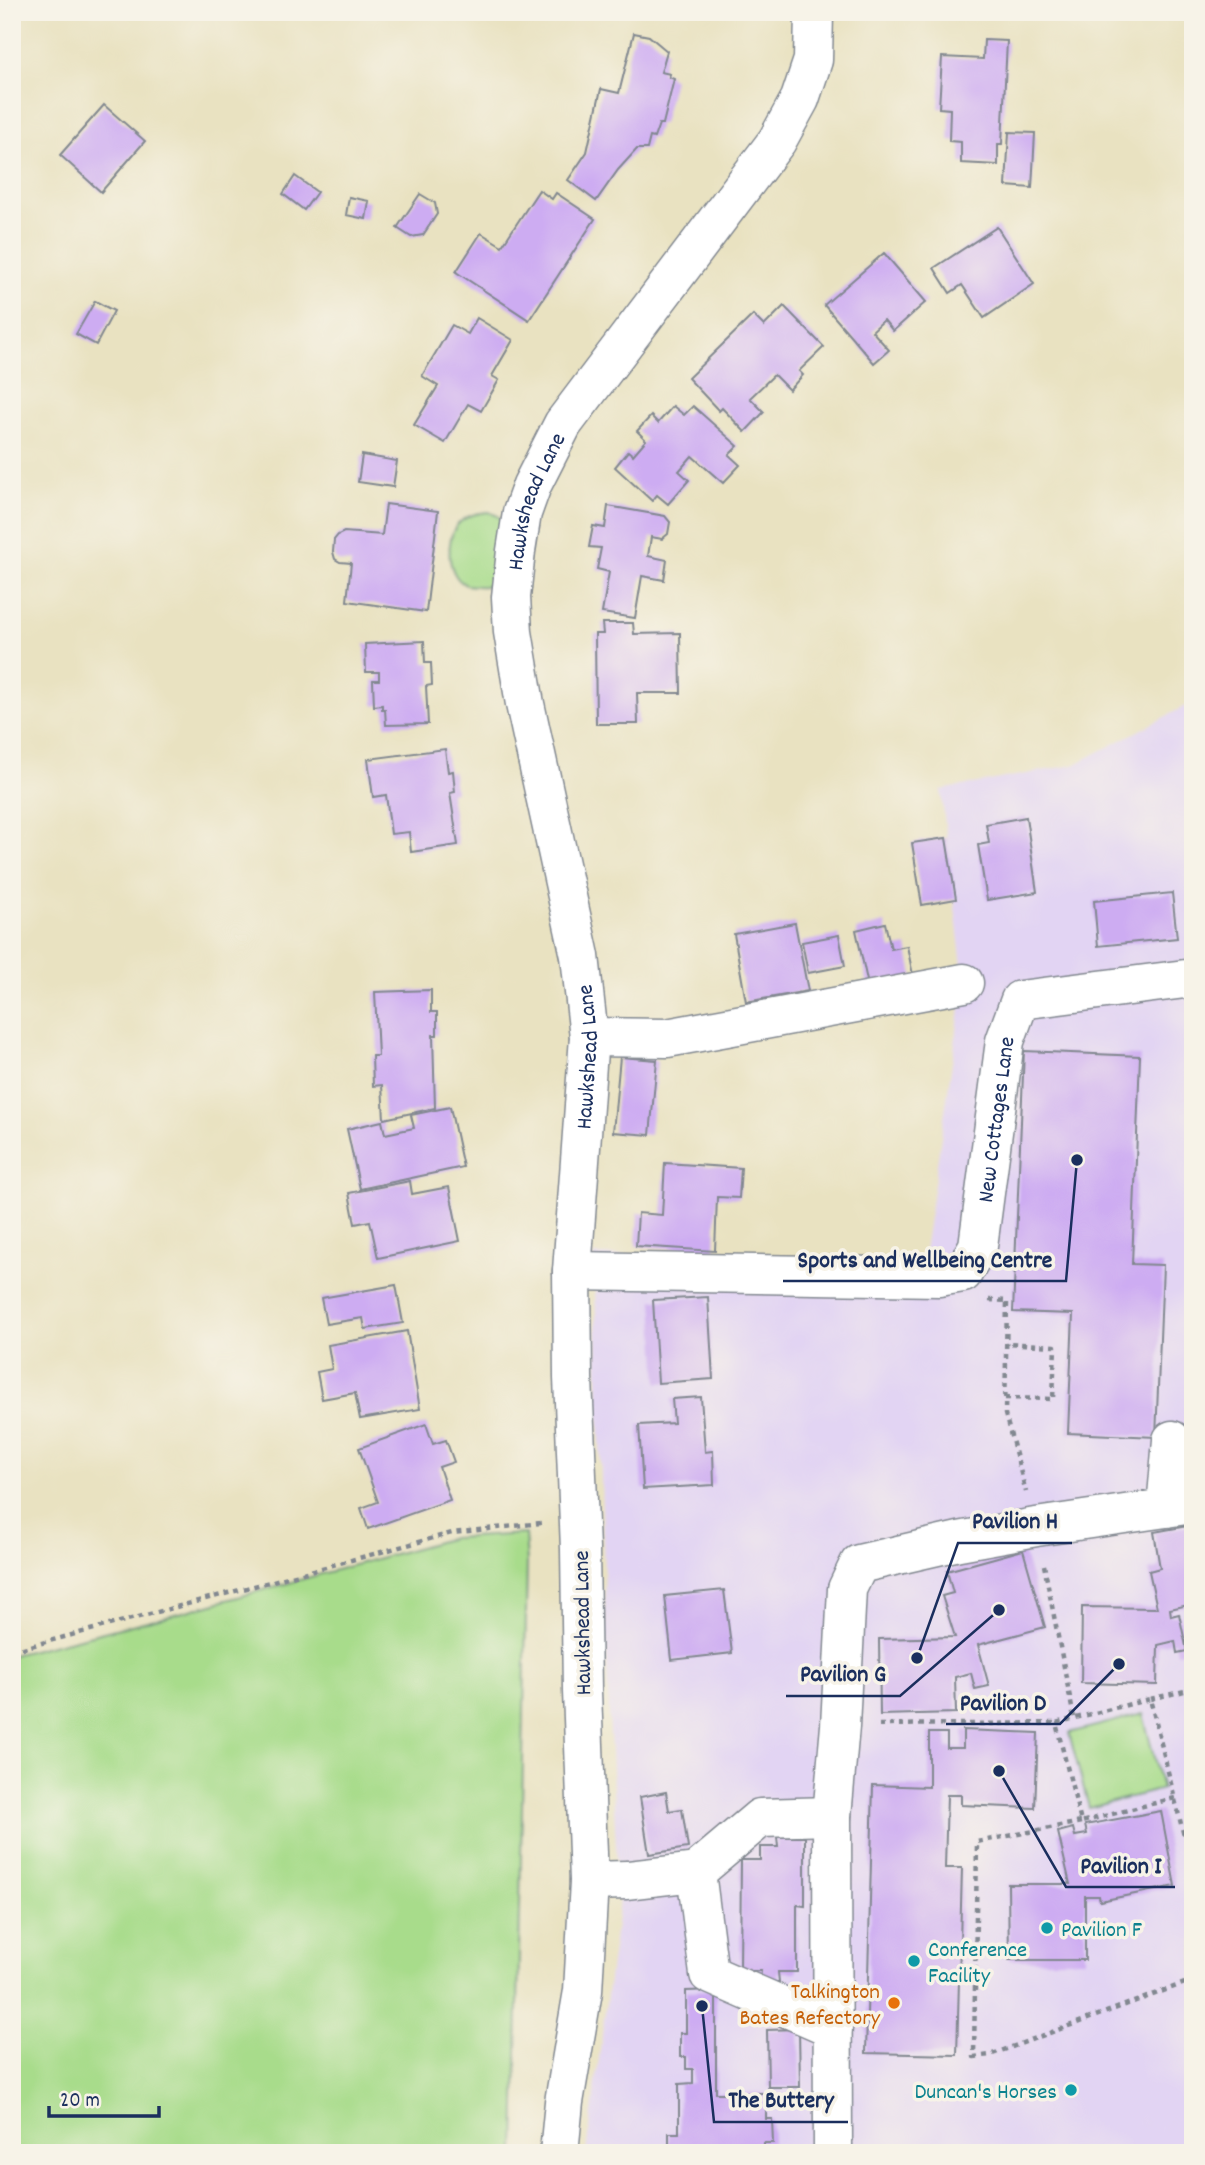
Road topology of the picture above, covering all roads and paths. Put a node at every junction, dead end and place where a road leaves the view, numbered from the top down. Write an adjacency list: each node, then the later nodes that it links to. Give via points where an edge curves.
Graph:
1 (814, 12): 4 (street, Hawkshead Lane, via 813,60 800,99 777,141 563,424 522,513 511,597 513,632 580,956)
2 (1193, 978): 5 (street, New Cottages Lane, via 1020,1000 1005,1041 978,1246 963,1273 939,1277)
3 (964, 983): 4 (street, via 667,1038)
4 (589, 1037): 5 (street, Hawkshead Lane)
5 (572, 1271): 11 (street, Hawkshead Lane)
6 (994, 1300): 7 (path, via 1007,1301)
7 (1006, 1343): 8 (path); 8 (path, via 1055,1346 1053,1399)
8 (1005, 1398): 12 (path, via 1004,1414)
9 (1172, 1440): 10 (street)
10 (1179, 1506): 12 (street)
11 (579, 1518): 13 (path, via 452,1533); 24 (street, Hawkshead Lane)
12 (1036, 1527): 16 (path); 18 (street, via 859,1564 846,1589)
13 (12, 1651)
14 (1193, 1689): 15 (path)
15 (1150, 1699): 16 (path); 19 (path)
16 (1074, 1718): 17 (path)
17 (1056, 1723): 18 (path); 21 (path)
18 (840, 1726): 20 (street)
19 (1175, 1798): 21 (path); 22 (path, via 1183,1832)
20 (832, 1816): 23 (street, via 760,1818); 26 (street)
21 (1082, 1822): 25 (path, via 978,1842 974,2057 990,2056)
22 (1193, 1841)
23 (696, 1872): 24 (street); 26 (street, via 709,1974)
24 (589, 1881): 27 (street, Hawkshead Lane, via 583,1991)
25 (1193, 1980)
26 (832, 2028): 28 (street)
27 (559, 2153)
28 (833, 2153)

